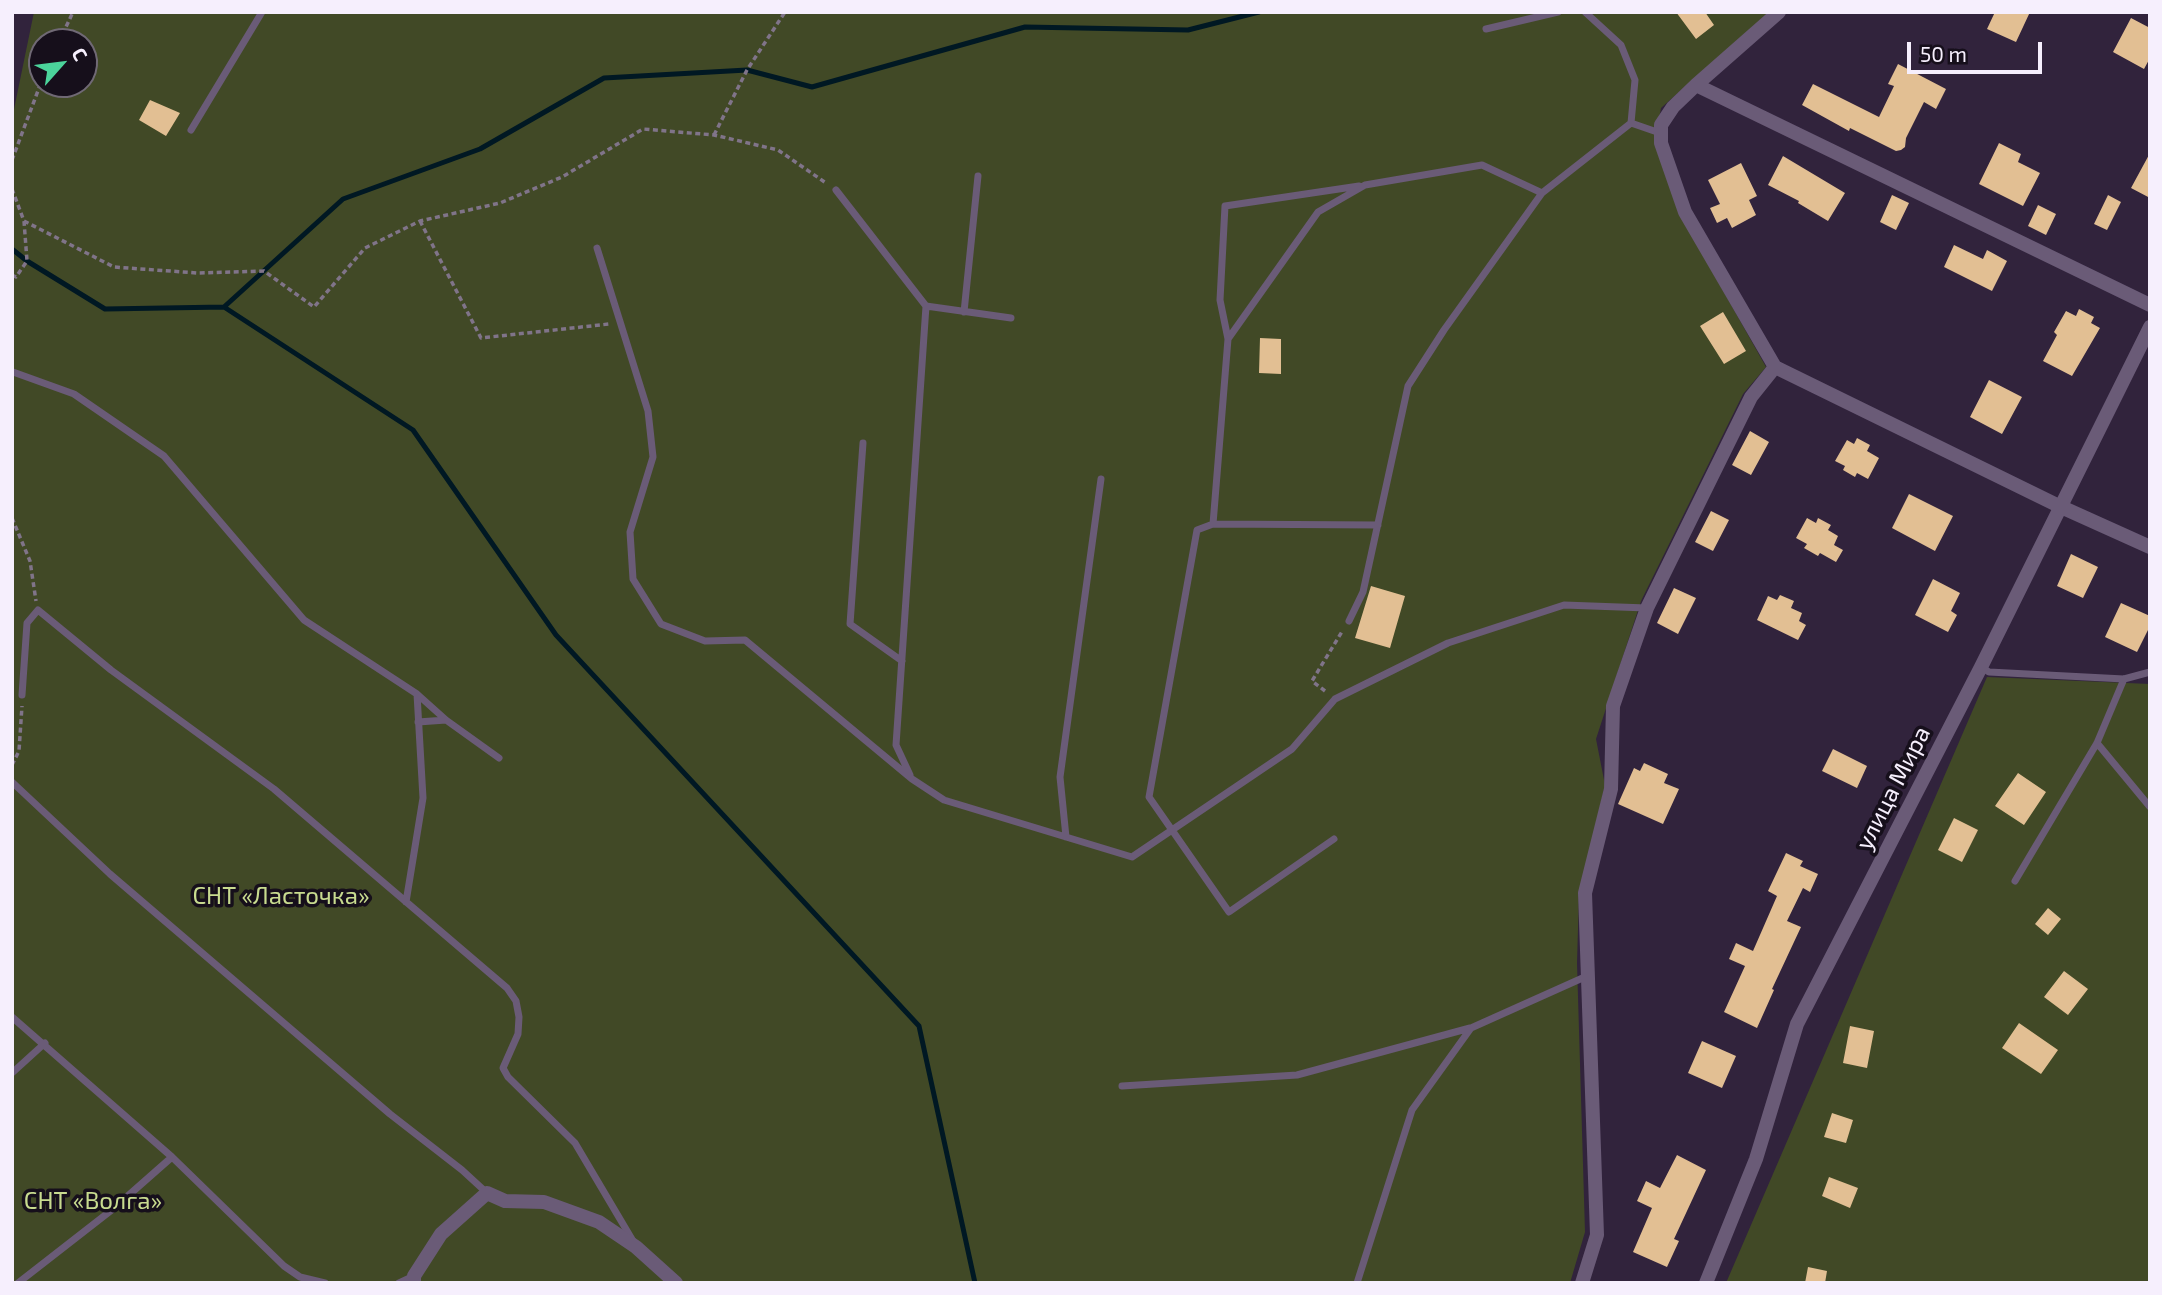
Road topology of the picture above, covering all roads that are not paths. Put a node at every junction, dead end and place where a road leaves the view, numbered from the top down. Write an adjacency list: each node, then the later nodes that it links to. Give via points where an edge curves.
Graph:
1 (262, 12): 8 (lane)
2 (1558, 12): 5 (lane)
3 (1585, 12): 7 (lane, via 1621,45 1635,80)
4 (1779, 12): 6 (street)
5 (1486, 29)
6 (1696, 85): 9 (street, via 1673,107); 15 (street)
7 (1631, 123): 9 (lane); 13 (lane)
8 (191, 130)
9 (1660, 133): 21 (street, via 1685,212)
10 (978, 176): 17 (lane)
11 (1365, 185): 13 (lane, via 1482,165); 20 (lane, via 1318,212); 20 (lane, via 1225,206 1220,300)
12 (836, 190): 16 (lane)
13 (1542, 193): 27 (lane, via 1408,386)
14 (597, 247): 41 (lane, via 651,434 653,457 630,532 633,579 661,624 705,641 745,640)
15 (2150, 305)
16 (926, 306): 17 (lane); 31 (lane)
17 (964, 312): 18 (lane)
18 (1011, 318)
19 (2150, 327): 25 (street, улица Мира)
20 (1228, 338): 26 (lane)
21 (1775, 368): 25 (street); 29 (street, via 1751,397)
22 (13, 372): 35 (lane, via 74,394 164,456 304,620)
23 (863, 443): 31 (lane, via 849,624)
24 (1101, 479): 45 (lane, via 1060,776)
25 (2059, 506): 28 (street); 32 (street, улица Мира)
26 (1213, 524): 27 (lane); 44 (lane, via 1197,530 1149,797)
27 (1378, 525): 30 (lane, via 1363,592)
28 (2150, 547)
29 (1647, 608): 44 (lane, via 1564,605 1448,643 1335,699 1292,749); 49 (street, via 1613,706 1611,789 1585,893)
30 (1349, 621)
31 (902, 661): 41 (lane, via 896,745)
32 (1981, 667): 34 (lane, via 1989,672); 67 (street, улица Мира, via 1797,1024 1756,1159)
33 (2150, 672): 34 (lane)
34 (2124, 679): 39 (lane)
35 (417, 694): 37 (lane); 38 (lane)
36 (22, 695): 48 (lane, via 27,623 38,610 111,670 274,789)
37 (446, 720): 38 (lane); 40 (lane)
38 (418, 722): 48 (lane, via 423,797)
39 (2097, 743): 43 (lane); 47 (lane)
40 (499, 758)
41 (912, 779): 45 (lane, via 944,800)
42 (12, 782): 56 (lane, via 110,874)
43 (2150, 807)
44 (1173, 829): 45 (lane, via 1132,857); 46 (lane, via 1229,912)
45 (1066, 837)
46 (1334, 839)
47 (2015, 881)
48 (406, 902): 57 (lane, via 512,994 519,1017 518,1034 503,1068 575,1143)
49 (1587, 976): 51 (lane); 66 (street, via 1597,1235)
50 (12, 1017): 52 (lane)
51 (1471, 1028): 54 (lane, via 1297,1075); 65 (lane, via 1412,1110)
52 (44, 1043): 53 (lane); 55 (lane)
53 (12, 1073)
54 (1122, 1086)
55 (172, 1157): 58 (lane); 60 (lane)
56 (487, 1193): 57 (street, via 505,1201 544,1202 599,1222); 59 (street, via 441,1234)
57 (636, 1247): 64 (street)
58 (300, 1277): 61 (lane); 62 (lane)
59 (414, 1279): 63 (lane)
60 (18, 1283)
61 (292, 1283)
62 (325, 1283)
63 (399, 1283)
64 (676, 1283)
65 (1357, 1283)
66 (1582, 1283)
67 (1706, 1283)

